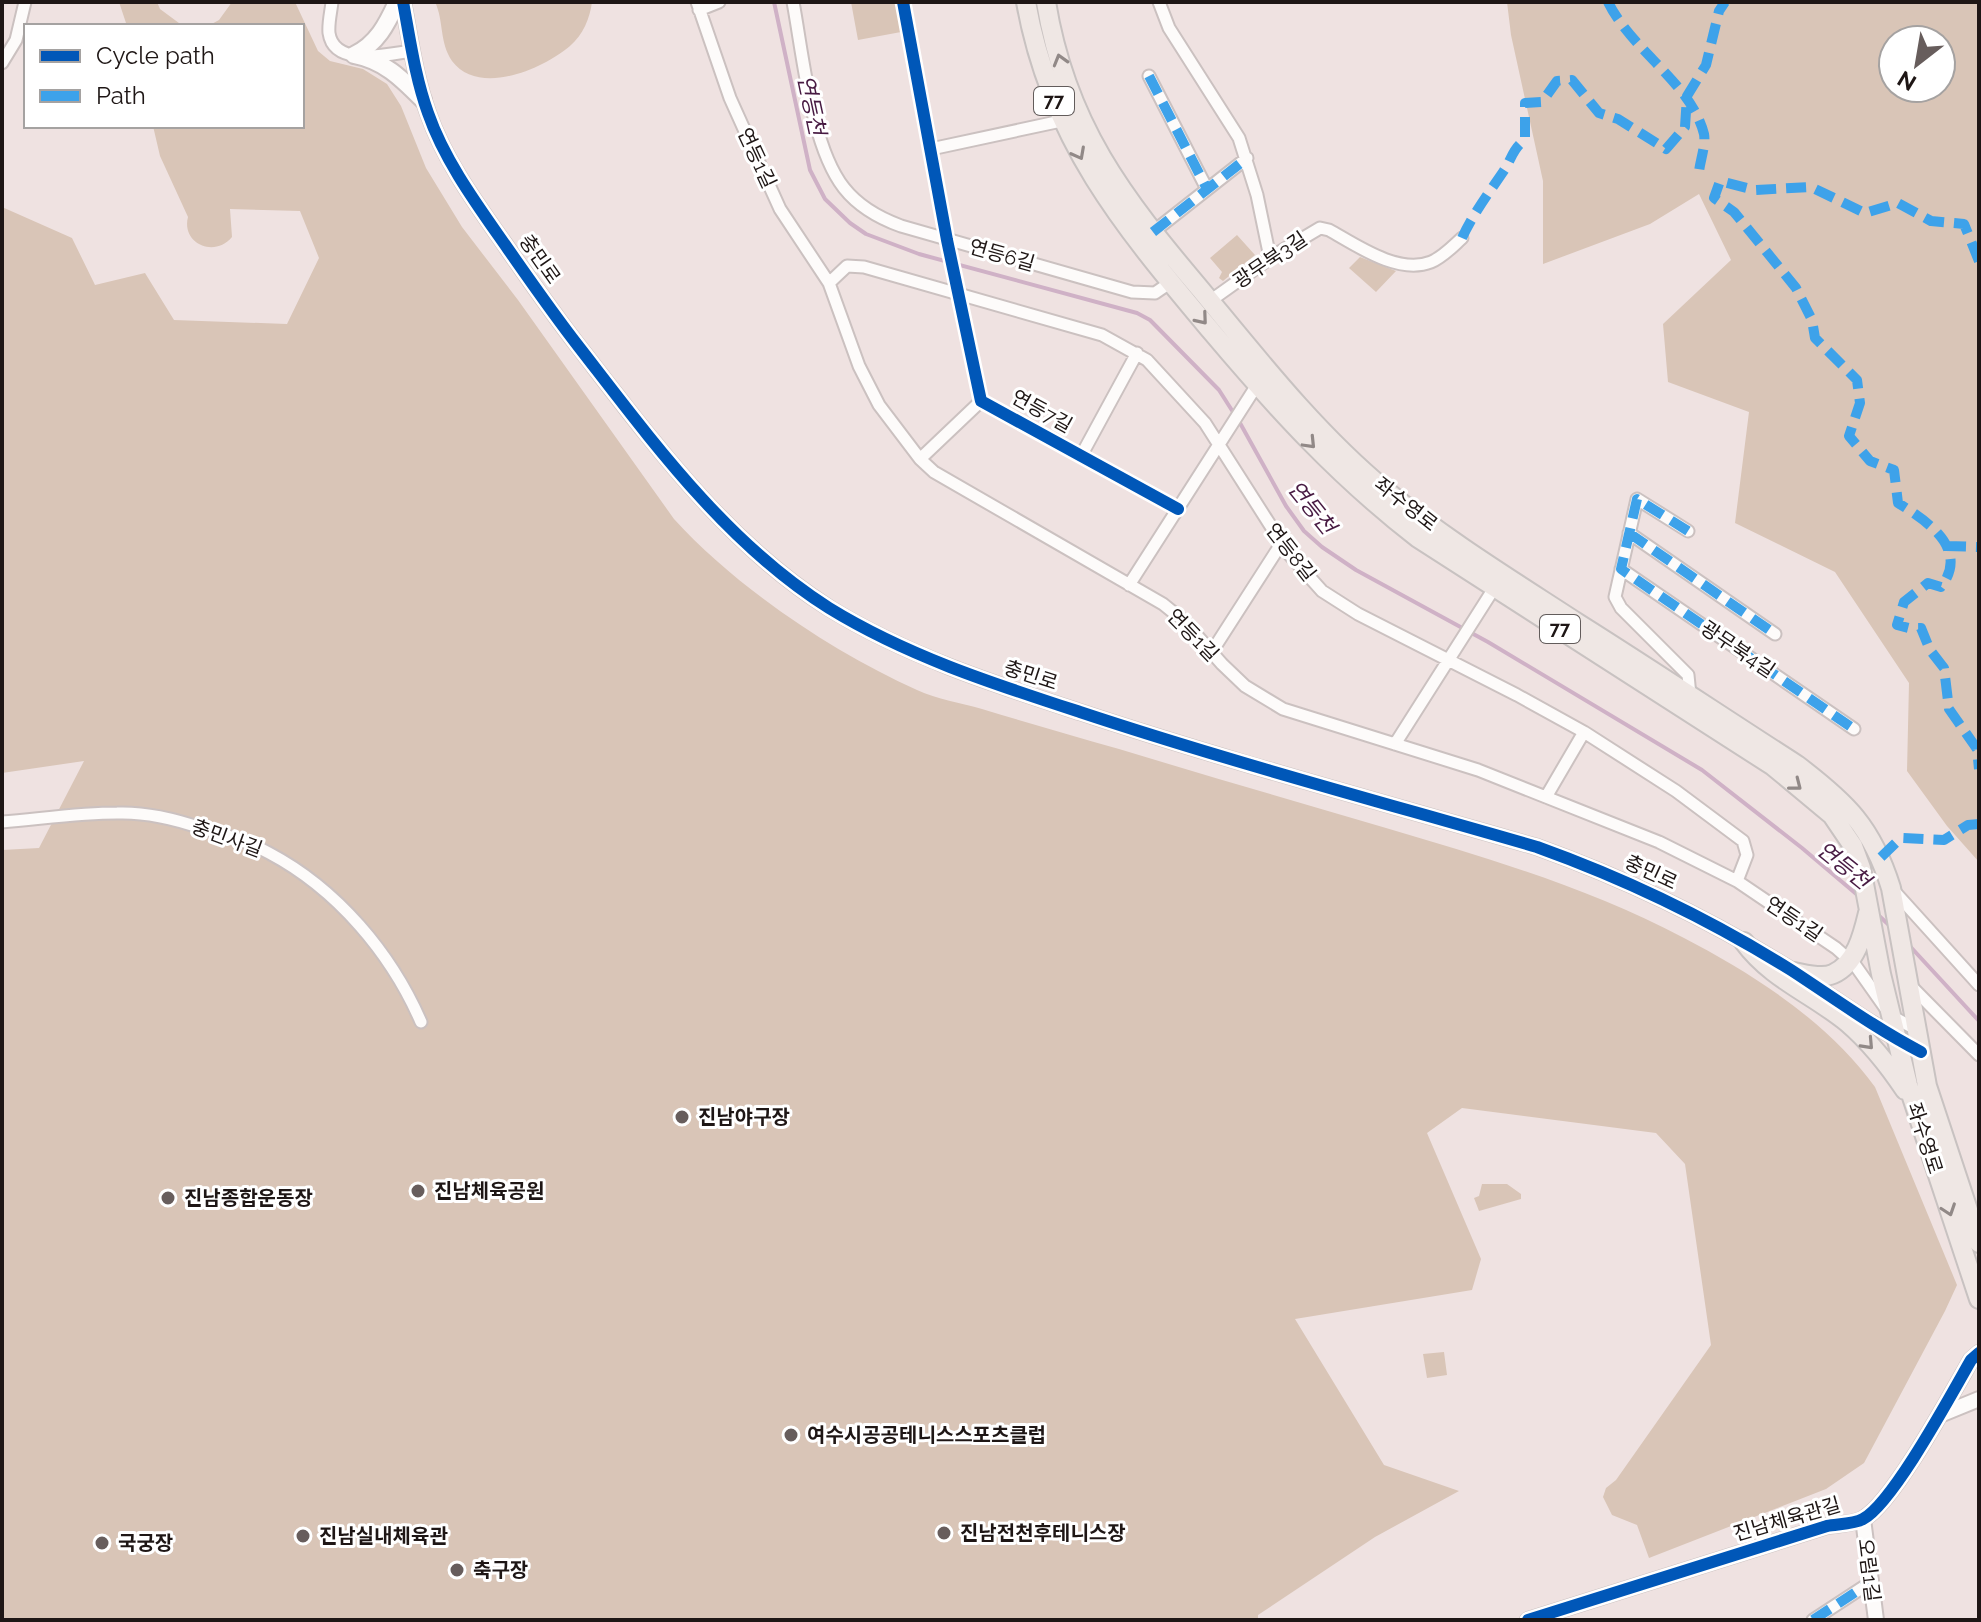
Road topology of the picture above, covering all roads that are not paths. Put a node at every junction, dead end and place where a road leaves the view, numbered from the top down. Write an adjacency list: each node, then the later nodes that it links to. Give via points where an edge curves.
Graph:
1 (25, 2): 13 (street, via 16,40)
2 (332, 2): 12 (street, via 332,42)
3 (400, 2): 11 (street, 충민로); 12 (main road, via 378,36)
4 (719, 2): 10 (street)
5 (793, 2): 22 (street, 연등6길, via 818,129 838,179 876,216)
6 (903, 2): 17 (street)
7 (1026, 2): 16 (main road, 좌수영로 / 77)
8 (1046, 2): 20 (main road, 좌수영로 / 77, one-way to 8, via 1102,162 1081,119)
9 (1159, 2): 18 (street, via 1169,28 1232,125)
10 (698, 6): 25 (street, 연등1길, via 730,98 780,209)
11 (412, 51): 12 (street); 15 (street, 충민로)
12 (354, 55): 15 (main road, via 386,66)
13 (2, 63)
14 (1149, 76): 19 (street)
15 (423, 100): 53 (street, 충민로, via 476,203 562,326 663,455 767,560 829,608 923,656 1000,686 1578,862)
16 (1061, 121): 17 (street); 24 (main road, 좌수영로 / 77, one-way to 24, via 1102,192)
17 (931, 149): 22 (street)
18 (1247, 158): 19 (street); 23 (street)
19 (1207, 189): 20 (street)
20 (1153, 232): 24 (main road, 좌수영로 / 77)
21 (1462, 238): 23 (street, 광무북3길, via 1431,262 1407,264 1320,228)
22 (947, 240): 24 (street, 연등6길, via 1132,292 1155,293); 26 (street, 연등7길)
23 (1273, 256): 27 (street, 광무북3길)
24 (1169, 271): 27 (main road, 좌수영로 / 77); 29 (main road, 좌수영로 / 77, one-way to 29)
25 (829, 283): 26 (street, 연등8길, via 843,268 858,266); 33 (street, 연등1길, via 879,405)
26 (960, 296): 28 (street, 연등8길, via 1102,335); 30 (street, 연등7길)
27 (1210, 301): 39 (main road, 좌수영로 / 77, via 1348,456)
28 (1137, 353): 31 (street, 연등8길, via 1176,388); 32 (street)
29 (1255, 389): 31 (street); 39 (main road, 좌수영로 / 77, one-way to 39, via 1371,502 1418,538)
30 (981, 401): 32 (street, 연등7길); 33 (street)
31 (1220, 443): 34 (street); 37 (street, 연등8길)
32 (1081, 456): 34 (street, 연등7길)
33 (920, 459): 40 (street, 연등1길, via 952,485)
34 (1178, 509): 40 (street)
35 (1688, 531): 36 (street, via 1637,499)
36 (1629, 533): 38 (street); 41 (street)
37 (1281, 544): 42 (street); 43 (street, 연등8길, via 1322,591)
38 (1621, 569): 44 (street, via 1616,601 1688,675); 45 (street, 광무북4길)
39 (1499, 581): 43 (street); 44 (main road, 좌수영로 / 77); 52 (main road, 좌수영로 / 77, one-way to 52, via 1773,766 1832,815 1853,846)
40 (1129, 585): 42 (street, 연등1길, via 1174,613)
41 (1775, 634)
42 (1211, 653): 47 (street, 연등1길, via 1245,686 1283,709)
43 (1448, 660): 46 (street, 연등8길); 47 (street)
44 (1690, 695): 51 (main road, 좌수영로 / 77, via 1838,798 1869,833)
45 (1854, 729)
46 (1584, 732): 48 (street); 50 (street, 연등8길, via 1741,838 1748,853)
47 (1395, 744): 48 (street, 연등1길)
48 (1546, 797): 50 (street, 연등1길, via 1659,842)
49 (2, 822): 60 (street, 충민사길, via 133,814 175,819 270,853 342,908 379,947)
50 (1737, 881): 55 (street, 연등1길)
51 (1891, 888): 54 (main road, 77); 58 (street)
52 (1868, 900): 54 (main road, via 1876,900 1887,953 1896,956); 55 (main road); 59 (main road, 좌수영로 / 77)
53 (1744, 942): 56 (street, 충민로); 65 (main road, one-way to 65, via 1769,970 1847,1023 1894,1073)
54 (1901, 948): 57 (main road, 77)
55 (1854, 953): 56 (main road, via 1834,974); 59 (street, 연등1길)
56 (1794, 972): 62 (street, 충민로)
57 (1907, 977): 61 (main road, 좌수영로 / 77); 64 (street)
58 (1979, 985)
59 (1891, 1016): 61 (street, 연등1길); 62 (main road, 좌수영로 / 77)
60 (421, 1022)
61 (1916, 1029): 63 (main road, 좌수영로 / 77)
62 (1898, 1040): 63 (street, 충민로); 65 (main road, 좌수영로 / 77)
63 (1921, 1052): 66 (main road, 좌수영로 / 77, via 1935,1114)
64 (1979, 1055)
65 (1913, 1102): 67 (main road, 좌수영로 / 77, one-way to 67)
66 (1979, 1243)
67 (1979, 1299)
68 (1979, 1353): 70 (street, 진남체육관길)
69 (1979, 1399): 70 (street)
70 (1939, 1416): 71 (street, 진남체육관길, via 1883,1501)
71 (1863, 1519): 72 (street, 오림1길); 73 (street, 진남체육관길)
72 (1871, 1582): 74 (street); 75 (street, 오림1길)
73 (1528, 1620)
74 (1813, 1620)
75 (1876, 1620)

